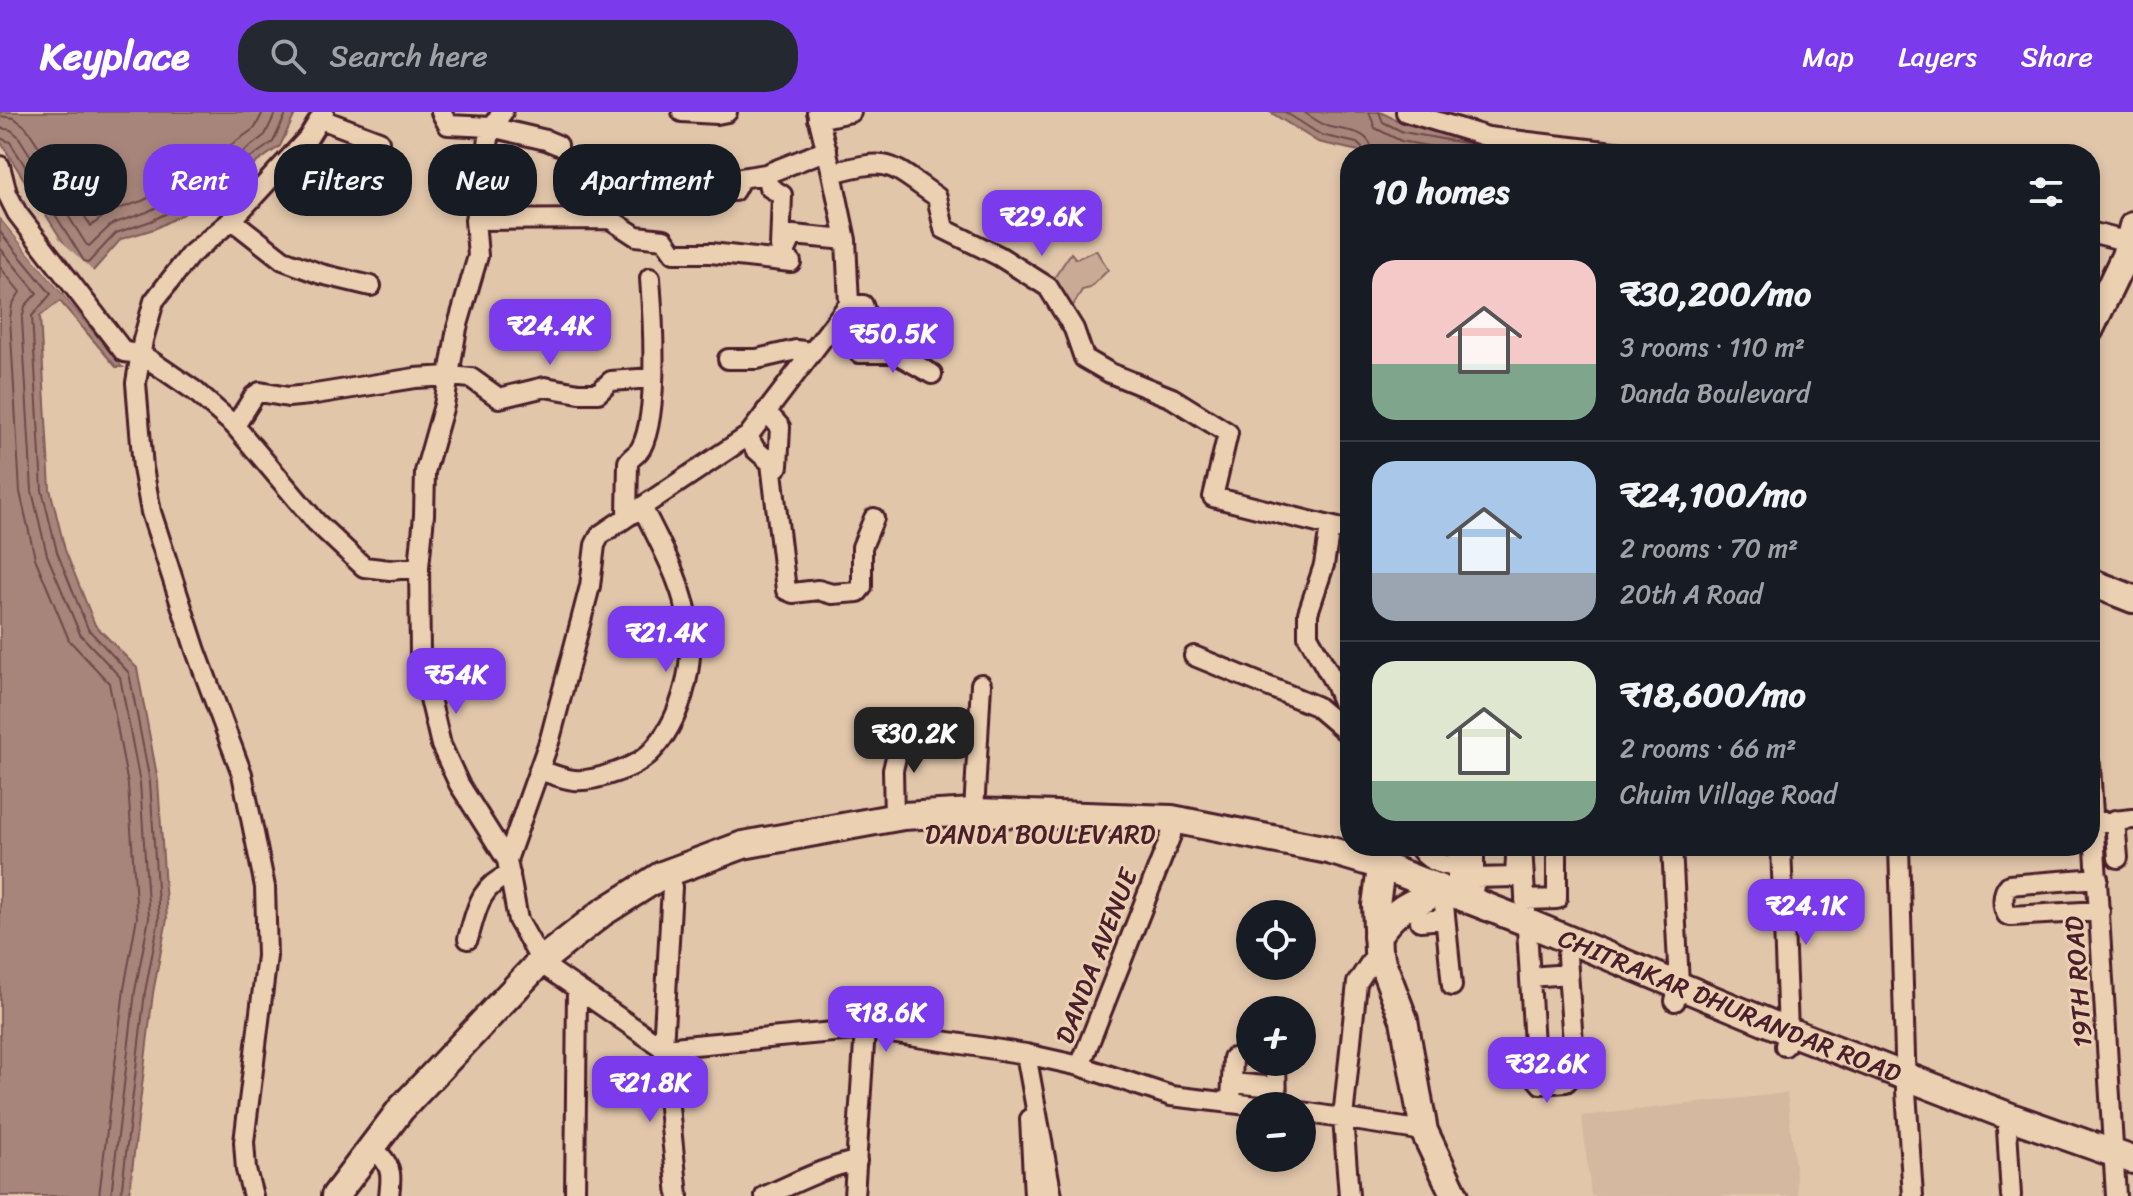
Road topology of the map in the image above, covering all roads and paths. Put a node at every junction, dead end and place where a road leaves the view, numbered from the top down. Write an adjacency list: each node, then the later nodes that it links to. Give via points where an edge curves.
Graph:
1 (441, 112): 8 (street, via 448,125)
2 (682, 112): 3 (street)
3 (727, 112)
4 (851, 112): 7 (street)
5 (1406, 112): 11 (street, via 1488,137)
6 (322, 116): 9 (street); 17 (street)
7 (818, 116): 12 (street)
8 (497, 119): 10 (street); 18 (street)
9 (379, 141)
10 (556, 144)
11 (1547, 144)
12 (827, 150): 14 (street); 15 (street)
13 (0, 166): 30 (street, via 17,213 124,352)
14 (832, 173): 20 (street); 41 (street, via 872,162 890,165 937,197 944,229 1048,287 1074,329 1084,358 1172,398 1228,433 1213,497)
15 (766, 174): 16 (street); 22 (street, via 769,187 782,195 780,247)
16 (741, 178)
17 (232, 220): 24 (street, via 283,260); 30 (street, via 190,255 154,301)
18 (475, 220): 22 (street, via 610,219 636,236 664,239 674,253); 33 (street, via 478,256 457,328)
19 (2100, 235): 21 (street)
20 (846, 240): 22 (street, via 793,235); 25 (street)
21 (2130, 245): 26 (main road)
22 (786, 258)
23 (650, 278): 34 (street)
24 (371, 286)
25 (849, 304): 27 (street); 28 (street, via 863,305)
26 (2100, 308)
27 (811, 352): 31 (street); 35 (street)
28 (879, 352): 29 (street); 32 (street, via 895,353)
29 (859, 353)
30 (141, 354): 36 (street); 116 (street, via 136,383 146,492 242,774 265,887 267,956 244,1142)
31 (728, 359)
32 (932, 374)
33 (450, 376): 34 (street, via 471,378 499,398 545,387 598,393 611,381); 36 (street, via 288,397 260,392); 43 (street, via 425,472)
34 (652, 378): 39 (street, via 642,445 628,462)
35 (766, 411): 37 (street); 38 (street, via 781,430 778,466)
36 (235, 426): 43 (street, via 316,522 364,567)
37 (748, 436): 38 (street, via 770,461); 39 (street)
38 (772, 471): 40 (street, via 786,590 858,592 862,547)
39 (634, 511): 51 (street, via 600,535 595,545 590,586); 51 (street, via 667,559 686,609 690,667 681,699 653,751 631,768 578,781)
40 (874, 518)
41 (1330, 527): 42 (street); 48 (street, via 1308,613 1308,636)
42 (1340, 529)
43 (419, 567): 76 (street, via 420,656 441,745)
44 (2100, 586): 45 (main road)
45 (2133, 599)
46 (1194, 656): 50 (street, via 1316,706)
47 (981, 684): 53 (street)
48 (1340, 697)
49 (913, 725): 52 (street, via 893,770)
50 (1340, 726)
51 (539, 770): 76 (street)
52 (894, 818): 53 (main road); 57 (main road)
53 (974, 820): 56 (main road); 57 (main road, DANDA BOULEVARD, via 917,832)
54 (2124, 820): 55 (street); 74 (street)
55 (2100, 822)
56 (1172, 827): 58 (main road); 100 (street, DANDA AVENUE)
57 (849, 835): 60 (main road)
58 (1258, 845): 59 (main road, CHITRAKAR DHURANDAR ROAD); 61 (main road)
59 (1340, 852)
60 (744, 853): 81 (main road); 89 (main road, via 662,875 602,913)
61 (1340, 855)
62 (1349, 856): 75 (main road)
63 (1360, 856): 75 (main road, CHITRAKAR DHURANDAR ROAD)
64 (1430, 856): 77 (street)
65 (1457, 856): 77 (street)
66 (1470, 856): 83 (street)
67 (1516, 856): 79 (street, via 1516,875)
68 (1523, 856): 86 (street)
69 (1557, 856): 82 (street, via 1558,896)
70 (1672, 856): 94 (street)
71 (1781, 856): 96 (street)
72 (1899, 856): 103 (street)
73 (2096, 856): 78 (street, 19TH ROAD)
74 (2125, 858): 78 (street)
75 (1382, 860): 83 (main road, CHITRAKAR DHURANDAR ROAD); 88 (main road)
76 (509, 867): 87 (street, via 487,886); 89 (street, via 518,920)
77 (1457, 867): 83 (street)
78 (2097, 869): 80 (street); 84 (street, 19TH ROAD)
79 (1507, 878): 83 (street); 86 (street)
80 (2072, 880): 85 (street); 85 (street, via 2009,885 2004,907 2011,916)
81 (672, 887): 89 (main road); 97 (street)
82 (1550, 900): 86 (street); 86 (street)
83 (1449, 903): 86 (main road, CHITRAKAR DHURANDAR ROAD); 88 (main road, via 1409,903); 92 (street)
84 (2100, 911): 85 (street); 115 (street, 19TH ROAD)
85 (2074, 913)
86 (1527, 922): 90 (main road); 91 (street); 94 (main road, CHITRAKAR DHURANDAR ROAD)
87 (468, 939)
88 (1377, 943): 110 (street, via 1357,983); 112 (main road, via 1404,1020)
89 (545, 965): 93 (street); 113 (main road); 117 (main road, via 401,1109)
90 (1568, 965): 91 (street); 91 (street, via 1575,1073 1566,1082 1541,1084 1536,1078); 94 (main road)
91 (1530, 977)
92 (1452, 986)
93 (577, 989): 97 (street); 120 (street)
94 (1677, 993): 96 (main road, CHITRAKAR DHURANDAR ROAD)
95 (865, 1029): 97 (street); 98 (street); 114 (street)
96 (1787, 1038): 103 (main road, CHITRAKAR DHURANDAR ROAD)
97 (663, 1048): 121 (street)
98 (1026, 1054): 100 (street); 108 (street)
99 (1233, 1058): 102 (street)
100 (1080, 1066): 106 (street, via 1171,1096)
101 (1276, 1076): 104 (street)
102 (1232, 1083): 104 (street); 106 (street)
103 (1906, 1084): 111 (main road); 115 (main road, CHITRAKAR DHURANDAR ROAD); 128 (street)
104 (1276, 1087): 105 (street)
105 (1276, 1092)
106 (1231, 1103): 107 (street)
107 (1236, 1104)
108 (1037, 1106): 124 (street, via 1029,1124); 125 (street)
109 (1316, 1114): 110 (street)
110 (1343, 1118): 112 (street); 126 (street)
111 (2007, 1129): 115 (main road); 129 (street)
112 (1424, 1131): 127 (main road)
113 (380, 1155): 118 (main road); 119 (street, via 389,1164)
114 (857, 1161): 122 (street, via 828,1166); 123 (street)
115 (2124, 1163): 130 (street, 19TH ROAD)
116 (253, 1196)
117 (335, 1196)
118 (353, 1196)
119 (389, 1196)
120 (575, 1196)
121 (678, 1196)
122 (765, 1196)
123 (854, 1196)
124 (1034, 1196)
125 (1052, 1196)
126 (1349, 1196)
127 (1455, 1196)
128 (1913, 1196)
129 (2011, 1196)
130 (2116, 1196)

